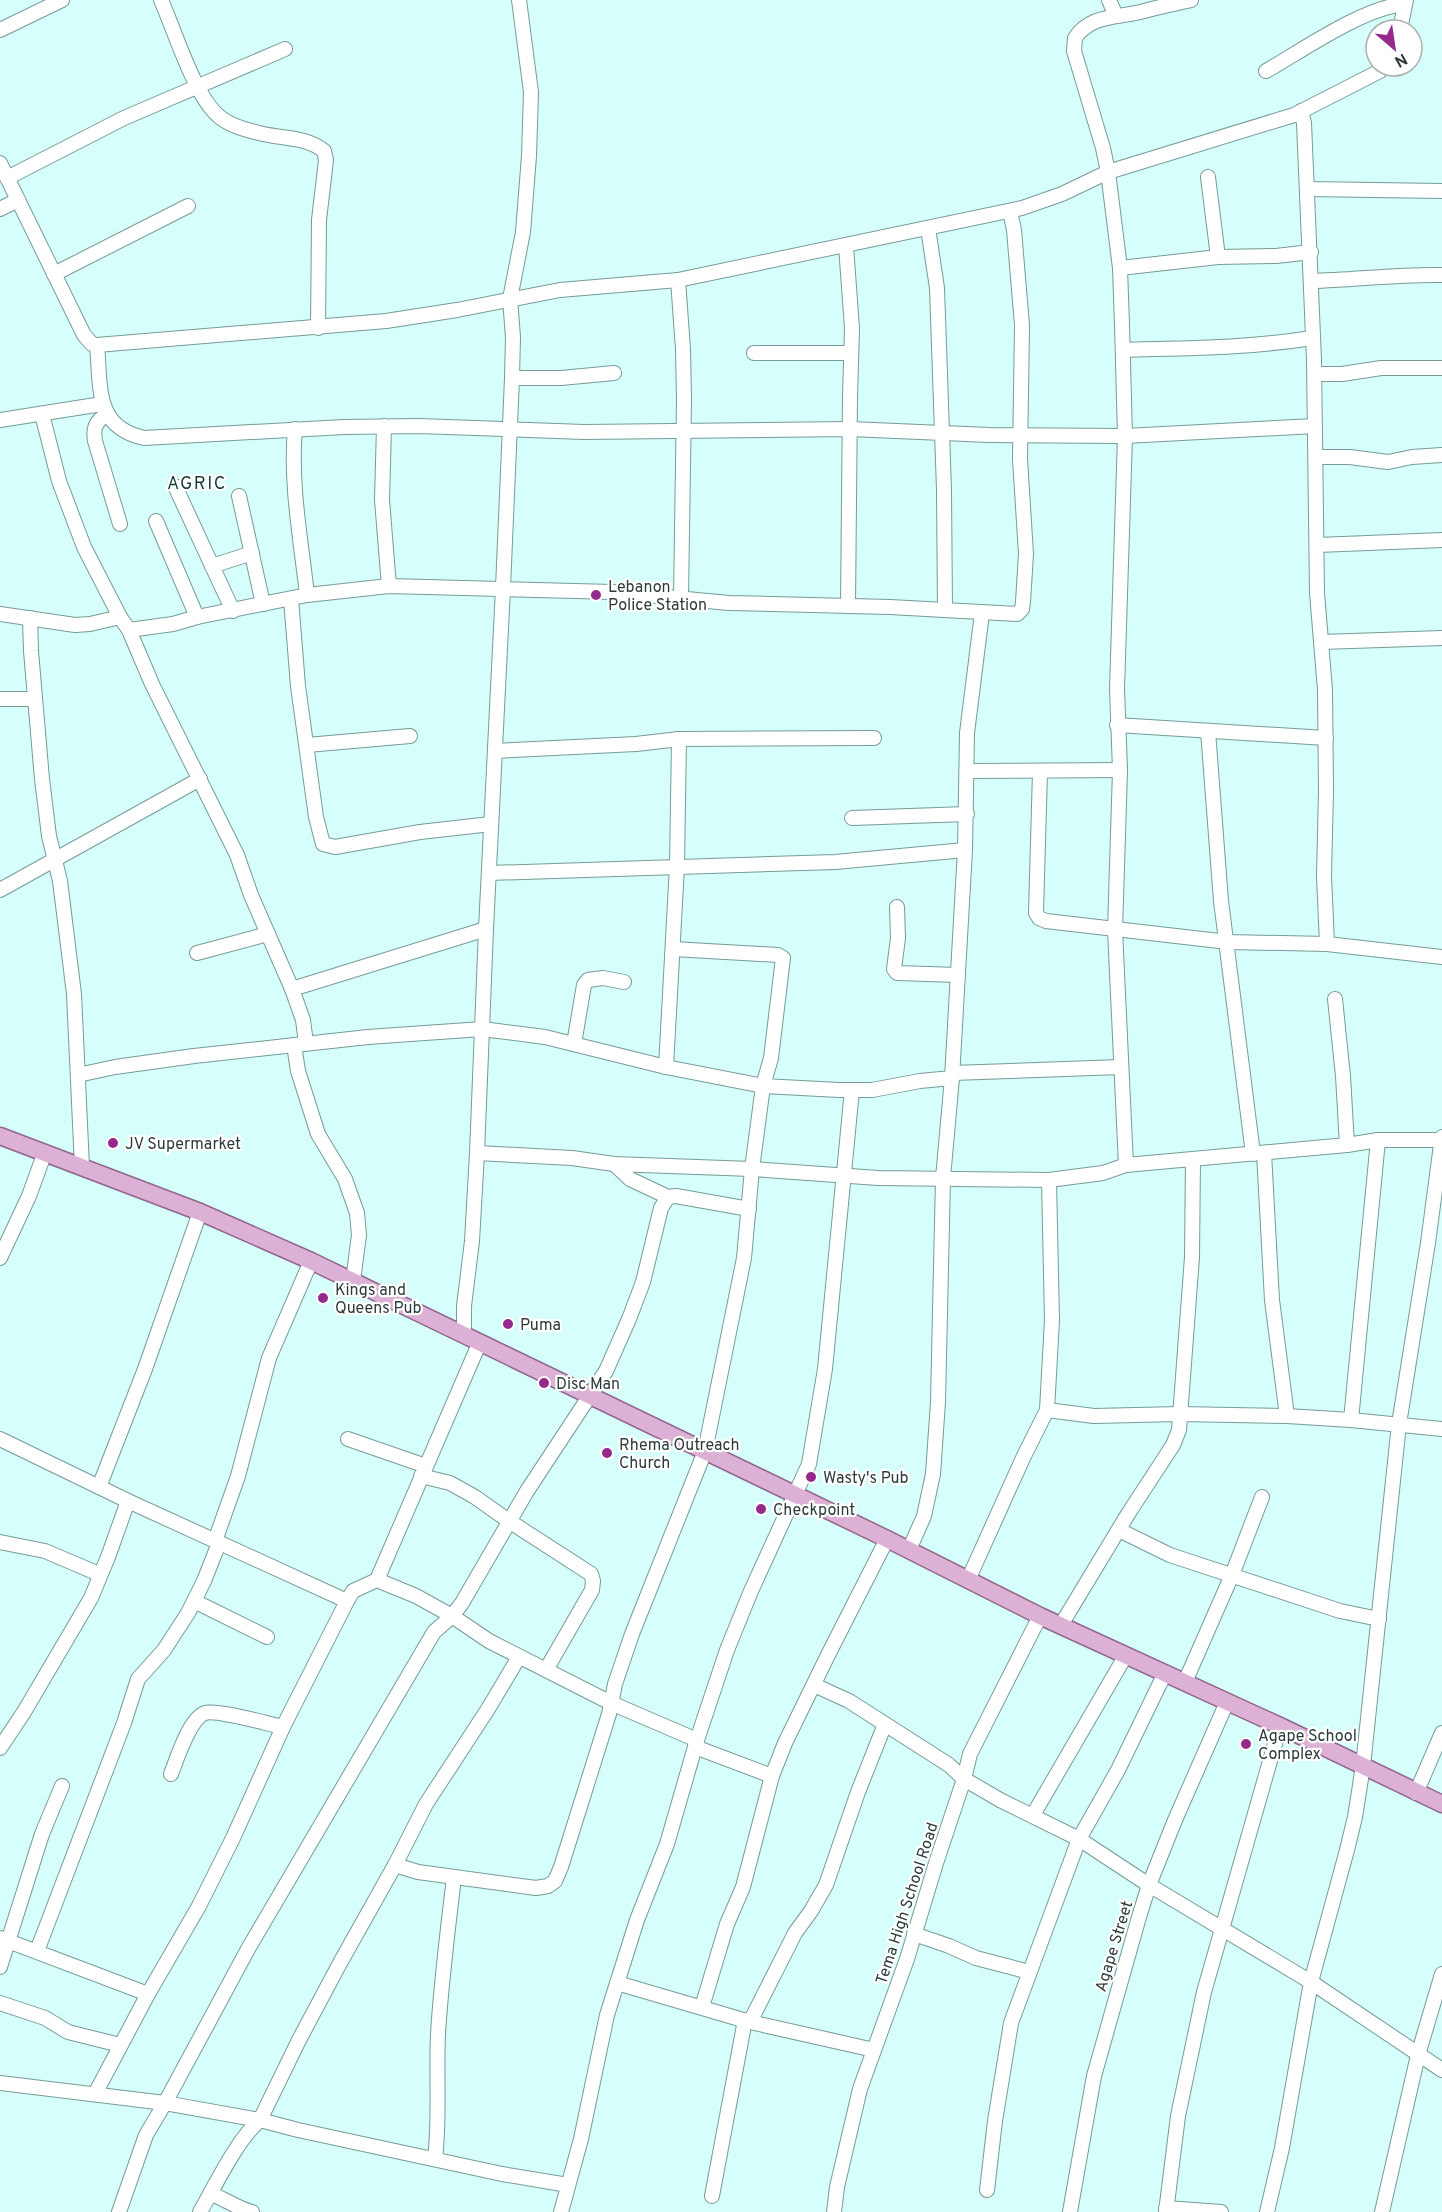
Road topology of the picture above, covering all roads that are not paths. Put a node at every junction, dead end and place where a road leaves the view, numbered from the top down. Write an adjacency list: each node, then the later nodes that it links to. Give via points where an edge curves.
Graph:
1 (62, 0): 9 (street)
2 (161, 0): 13 (street)
3 (519, 0): 34 (street, via 531,92 522,232)
4 (1109, 0): 7 (street)
5 (1191, 0): 7 (street)
6 (1405, 2): 8 (street); 11 (street, via 1364,16)
7 (1116, 16): 16 (street, via 1087,25 1075,38 1074,51)
8 (1402, 18)
9 (0, 30)
10 (285, 49): 13 (street)
11 (1266, 71)
12 (1366, 78): 14 (street)
13 (198, 85): 18 (street); 35 (street, via 220,118 235,126 316,144 324,151)
14 (1301, 111): 16 (street); 19 (street)
15 (0, 163): 18 (street)
16 (1108, 172): 24 (street, via 1036,204); 29 (street)
17 (1208, 177): 28 (street)
18 (7, 178): 21 (street)
19 (1307, 189): 20 (street); 27 (street)
20 (1442, 191)
21 (18, 200): 23 (street); 30 (street)
22 (188, 206): 30 (street)
23 (0, 209)
24 (1010, 211): 25 (street); 55 (street, via 1022,325)
25 (928, 228): 26 (street); 54 (street, via 937,288)
26 (846, 246): 32 (street); 40 (street)
27 (1311, 252): 28 (street); 33 (street)
28 (1218, 257): 29 (street)
29 (1120, 268): 38 (street)
30 (54, 274): 37 (street, via 84,335)
31 (1442, 275): 33 (street)
32 (678, 280): 34 (street, via 560,290); 53 (street, via 683,349)
33 (1312, 281): 36 (street)
34 (510, 299): 35 (street, via 386,321); 44 (street)
35 (318, 328): 37 (street)
36 (1312, 338): 38 (street, via 1285,343); 43 (street)
37 (97, 345): 45 (street)
38 (1123, 350): 56 (street)
39 (754, 353): 40 (street)
40 (851, 353): 52 (street)
41 (1442, 369): 43 (street, via 1381,368)
42 (614, 374): 44 (street)
43 (1315, 374): 49 (street)
44 (512, 378): 51 (street)
45 (104, 409): 46 (street); 50 (street, via 118,428 144,438); 62 (street, via 93,430)
46 (42, 414): 47 (street); 78 (street, via 68,509)
47 (0, 420)
48 (384, 426): 50 (street); 51 (street); 67 (street, via 382,500)
49 (1315, 426): 56 (street); 58 (street)
50 (295, 429): 69 (street, via 296,492)
51 (509, 429): 53 (street); 68 (street)
52 (850, 429): 53 (street); 54 (street); 73 (street)
53 (682, 430): 70 (street)
54 (941, 432): 55 (street); 74 (street)
55 (1021, 435): 56 (street); 76 (street, via 1026,554 1022,609 1009,615)
56 (1125, 436): 86 (street)
57 (1442, 455): 58 (street, via 1388,462)
58 (1317, 458): 64 (street)
59 (175, 486): 66 (street)
60 (239, 496): 65 (street)
61 (156, 521): 79 (street)
62 (120, 524)
63 (1442, 540): 64 (street)
64 (1318, 545): 83 (street)
65 (252, 553): 66 (street); 72 (street)
66 (212, 566): 75 (street)
67 (389, 586): 68 (street); 69 (street)
68 (503, 588): 70 (street); 93 (street)
69 (308, 595): 71 (street)
70 (681, 598): 73 (street)
71 (291, 599): 72 (street); 92 (street)
72 (263, 604): 75 (street)
73 (848, 606): 74 (street)
74 (945, 610): 76 (street)
75 (233, 611): 79 (street)
76 (982, 613): 95 (street, via 967,733)
77 (0, 614): 80 (street)
78 (120, 617): 80 (street, via 75,625); 81 (street)
79 (197, 617): 81 (street)
80 (30, 618): 85 (street)
81 (129, 630): 97 (street)
82 (1442, 638): 83 (street)
83 (1322, 642): 90 (street)
84 (0, 699): 85 (street)
85 (34, 699): 102 (street, via 49,836)
86 (1117, 725): 87 (street); 94 (street)
87 (1208, 731): 90 (street); 110 (street, via 1221,901)
88 (410, 736): 92 (street)
89 (874, 738): 91 (street)
90 (1326, 738): 111 (street)
91 (679, 739): 93 (street); 103 (street)
92 (307, 745): 100 (street, via 323,844 370,842)
93 (495, 751): 100 (street)
94 (1120, 770): 96 (street); 108 (street)
95 (967, 771): 96 (street); 98 (street)
96 (1040, 771): 108 (street, via 1036,913 1046,921)
97 (200, 779): 102 (street); 109 (street, via 237,855)
98 (967, 814): 99 (street); 101 (street)
99 (852, 818)
100 (492, 824): 104 (street)
101 (965, 850): 103 (street, via 835,862); 115 (street)
102 (56, 859): 105 (street); 124 (street, via 74,994)
103 (677, 866): 104 (street); 112 (street)
104 (489, 873): 107 (street)
105 (0, 890)
106 (897, 907): 115 (street, via 897,973)
107 (486, 929): 117 (street); 119 (street)
108 (1115, 930): 110 (street); 122 (street)
109 (268, 934): 113 (street); 117 (street)
110 (1228, 942): 111 (street); 134 (street)
111 (1327, 944): 114 (street)
112 (673, 949): 123 (street); 126 (street, via 783,958 771,1058)
113 (196, 953)
114 (1442, 957)
115 (958, 975): 125 (street)
116 (624, 982): 121 (street, via 588,980)
117 (292, 989): 120 (street, via 303,1020)
118 (1335, 999): 131 (street)
119 (482, 1029): 120 (street); 121 (street); 133 (street)
120 (300, 1044): 124 (street); 149 (street, via 298,1071 318,1134 345,1179 357,1213 359,1235)
121 (574, 1044): 123 (street)
122 (1121, 1067): 125 (street); 137 (street)
123 (666, 1068): 126 (street)
124 (78, 1075): 138 (street)
125 (952, 1076): 127 (street); 141 (street)
126 (763, 1086): 127 (street); 139 (street)
127 (852, 1090): 140 (street)
128 (0, 1136): 132 (main road)
129 (1442, 1139): 130 (street); 146 (street)
130 (1378, 1140): 131 (street); 156 (street)
131 (1347, 1145): 134 (street)
132 (45, 1152): 138 (main road); 147 (street)
133 (477, 1153): 136 (street); 150 (street)
134 (1259, 1153): 135 (street); 155 (street)
135 (1193, 1160): 137 (street); 154 (street, via 1192,1257)
136 (614, 1164): 139 (street); 143 (street, via 630,1179)
137 (1126, 1166): 142 (street)
138 (82, 1167): 145 (main road)
139 (752, 1169): 140 (street); 144 (street)
140 (845, 1176): 141 (street); 164 (street, via 825,1369 809,1464)
141 (943, 1178): 142 (street); 172 (street, via 933,1474 924,1516)
142 (1048, 1180): 153 (street, via 1052,1320)
143 (668, 1197): 144 (street); 152 (street, via 629,1319 606,1371)
144 (749, 1209): 161 (street, via 744,1258)
145 (200, 1212): 148 (main road); 163 (street)
146 (1435, 1244): 157 (street)
147 (0, 1258)
148 (311, 1261): 149 (main road); 171 (street, via 269,1358)
149 (353, 1281): 150 (main road)
150 (464, 1335): 151 (main road)
151 (479, 1344): 152 (main road); 162 (street)
152 (589, 1396): 161 (main road); 167 (street)
153 (1047, 1410): 154 (street, via 1094,1416); 176 (street)
154 (1179, 1414): 155 (street); 168 (street, via 1179,1430 1173,1444)
155 (1287, 1416): 156 (street)
156 (1351, 1420): 157 (street)
157 (1399, 1424): 158 (street); 181 (street)
158 (1442, 1429)
159 (0, 1439): 163 (street)
160 (348, 1439): 162 (street)
161 (705, 1451): 164 (main road); 191 (street, via 632,1634)
162 (424, 1471): 167 (street, via 475,1497); 175 (street)
163 (99, 1487): 166 (street)
164 (796, 1496): 169 (main road); 196 (street, via 731,1640)
165 (1262, 1497): 174 (street)
166 (128, 1502): 171 (street); 173 (street)
167 (509, 1521): 179 (street); 186 (street, via 585,1569 593,1581 592,1590)
168 (1119, 1530): 174 (street, via 1170,1555); 182 (street)
169 (887, 1539): 172 (main road); 189 (street)
170 (0, 1542): 173 (street, via 45,1551)
171 (217, 1542): 177 (street); 178 (street)
172 (909, 1550): 176 (main road)
173 (99, 1574): 197 (street, via 91,1598)
174 (1232, 1575): 181 (street, via 1340,1611); 188 (street)
175 (378, 1580): 177 (street, via 353,1591); 179 (street)
176 (968, 1581): 180 (main road)
177 (347, 1601): 194 (street)
178 (194, 1602): 183 (street); 213 (street, via 164,1650 138,1679)
179 (452, 1616): 185 (street); 229 (street, via 434,1632 361,1754)
180 (1040, 1616): 182 (main road); 201 (street, Tema High School Road, via 970,1754)
181 (1379, 1619): 198 (street)
182 (1061, 1625): 184 (main road)
183 (267, 1638)
184 (1126, 1655): 187 (main road); 205 (street)
185 (519, 1657): 186 (street); 207 (street, via 426,1804)
186 (546, 1670): 191 (street)
187 (1165, 1673): 188 (main road); 206 (street)
188 (1185, 1682): 190 (main road)
189 (814, 1685): 192 (street); 200 (street)
190 (1227, 1702): 193 (main road); 209 (street, Agape Street)
191 (611, 1703): 196 (street); 208 (street, via 555,1881 536,1888)
192 (885, 1724): 201 (street); 222 (street, via 826,1885 795,1933)
193 (1280, 1726): 198 (main road); 210 (street)
194 (283, 1727): 199 (street, via 204,1713 190,1729); 219 (street, via 199,1906)
195 (1442, 1733): 203 (street)
196 (696, 1743): 200 (street); 218 (street, via 667,1844)
197 (0, 1748)
198 (1363, 1766): 203 (main road); 217 (street, via 1355,1817)
199 (171, 1774)
200 (772, 1776): 221 (street, via 743,1887 727,1924)
201 (964, 1779): 205 (street); 211 (street, Tema High School Road)
202 (62, 1786): 212 (street)
203 (1416, 1793): 204 (main road)
204 (1442, 1804)
205 (1032, 1815): 206 (street)
206 (1080, 1839): 209 (street); 215 (street)
207 (395, 1865): 208 (street); 230 (street)
208 (454, 1877): 231 (street, via 438,2032)
209 (1149, 1885): 210 (street); 242 (street, Agape Street, via 1094,2076)
210 (1222, 1928): 217 (street); 236 (street, via 1178,2116)
211 (914, 1934): 215 (street, via 976,1958); 224 (street, Tema High School Road)
212 (4, 1939): 213 (street); 214 (street)
213 (37, 1951): 219 (street)
214 (0, 1967)
215 (1029, 1972): 233 (street, via 1011,2023)
216 (1442, 1974): 225 (street)
217 (1311, 1982): 225 (street); 244 (street)
218 (617, 1983): 221 (street); 232 (street)
219 (148, 1994): 223 (street)
220 (0, 2003): 223 (street, via 45,2018 68,2032)
221 (702, 2007): 222 (street)
222 (748, 2021): 224 (street); 235 (street)
223 (120, 2045): 228 (street)
224 (874, 2050): 241 (street, Tema High School Road, via 860,2089)
225 (1418, 2055): 226 (street); 245 (street)
226 (1442, 2070)
227 (0, 2083): 228 (street)
228 (95, 2094): 229 (street)
229 (165, 2103): 230 (street); 238 (street, via 142,2143)
230 (260, 2120): 231 (street); 234 (street, via 241,2141)
231 (435, 2159): 232 (street)
232 (568, 2185): 240 (street)
233 (987, 2190)
234 (211, 2194): 237 (street); 239 (street)
235 (712, 2196)
236 (1166, 2210): 243 (street)
237 (246, 2211)
238 (119, 2212)
239 (200, 2212)
240 (561, 2212)
241 (834, 2212)
242 (1070, 2212)
243 (1221, 2212)
244 (1267, 2212)
245 (1382, 2212)

